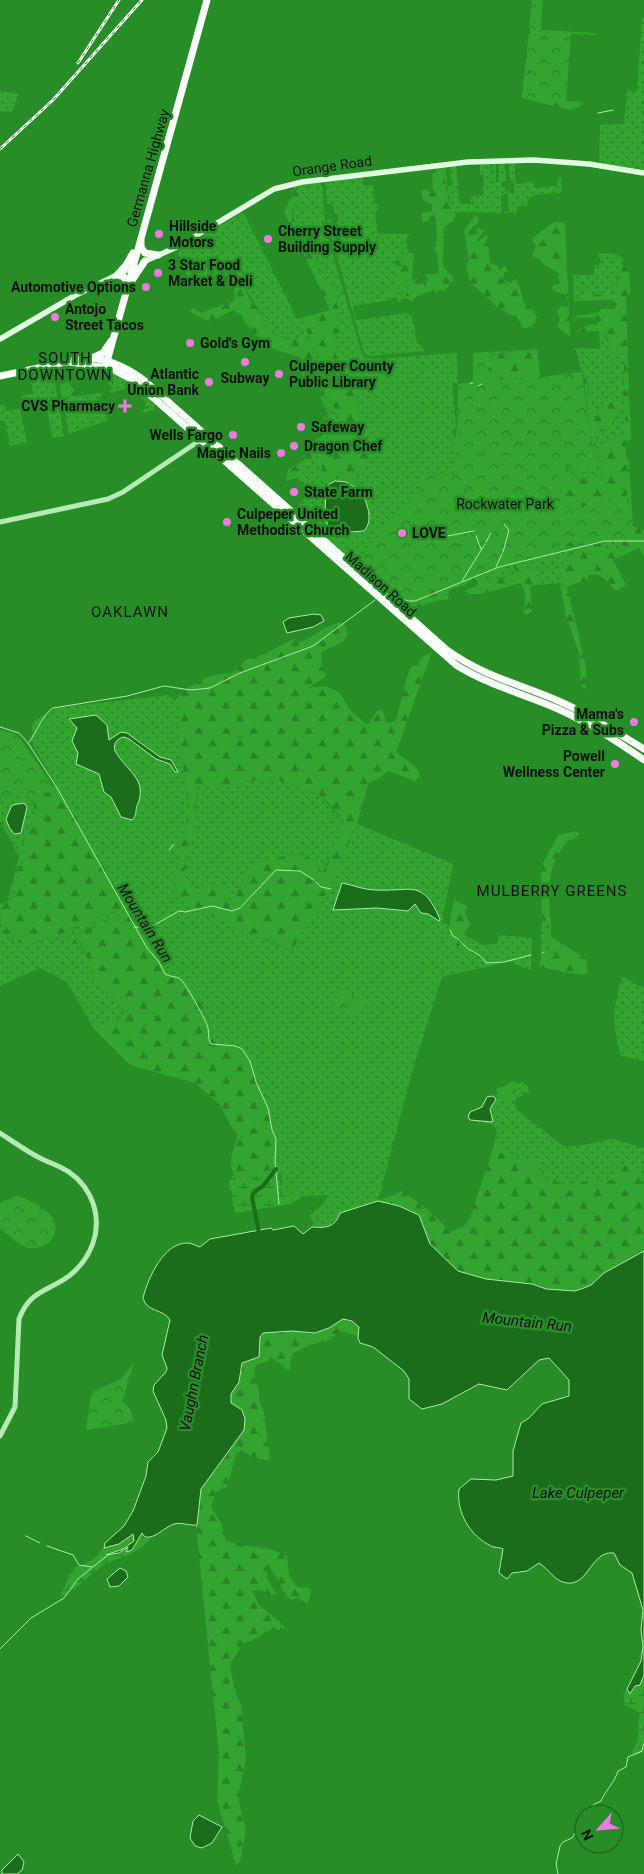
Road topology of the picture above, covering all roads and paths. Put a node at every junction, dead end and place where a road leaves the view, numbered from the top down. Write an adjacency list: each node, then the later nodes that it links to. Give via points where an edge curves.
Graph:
1 (208, 0): 3 (main road, Germanna Highway)
2 (644, 173): 4 (main road, Orange Road, via 583,164 517,160 468,162 302,182 274,189)
3 (142, 234): 4 (main road, via 143,251 147,255); 6 (main road, Germanna Highway); 7 (main road, via 130,260)
4 (158, 256): 5 (main road, Orange Road)
5 (145, 261): 6 (main road, Orange Road); 8 (main road)
6 (132, 267): 7 (main road, Orange Road); 8 (main road, Germanna Highway)
7 (117, 275): 8 (main road, via 124,278); 10 (main road, Orange Road)
8 (128, 287): 9 (main road, Germanna Highway)
9 (114, 334): 11 (main road, Germanna Highway); 12 (main road, via 103,353)
10 (0, 338)
11 (113, 343): 14 (main road, Germanna Highway); 15 (main road, via 116,358)
12 (92, 358): 13 (main road); 14 (main road)
13 (70, 362): 14 (main road); 16 (main road)
14 (106, 363): 15 (main road, Madison Road); 17 (main road, Madison Road, via 133,380)
15 (127, 369): 17 (main road, Madison Road, via 145,381)
16 (0, 376)
17 (204, 437): 18 (street, via 116,496); 19 (main road, Madison Road, via 460,659 493,677 572,707); 20 (main road, Madison Road, via 456,665 491,684 567,713)
18 (0, 522)
19 (644, 749)
20 (644, 760)
21 (0, 1133): 22 (street, via 78,1179 91,1198 97,1227 93,1246 79,1268 67,1278 40,1290 23,1308 19,1319 15,1407)
22 (0, 1436)

